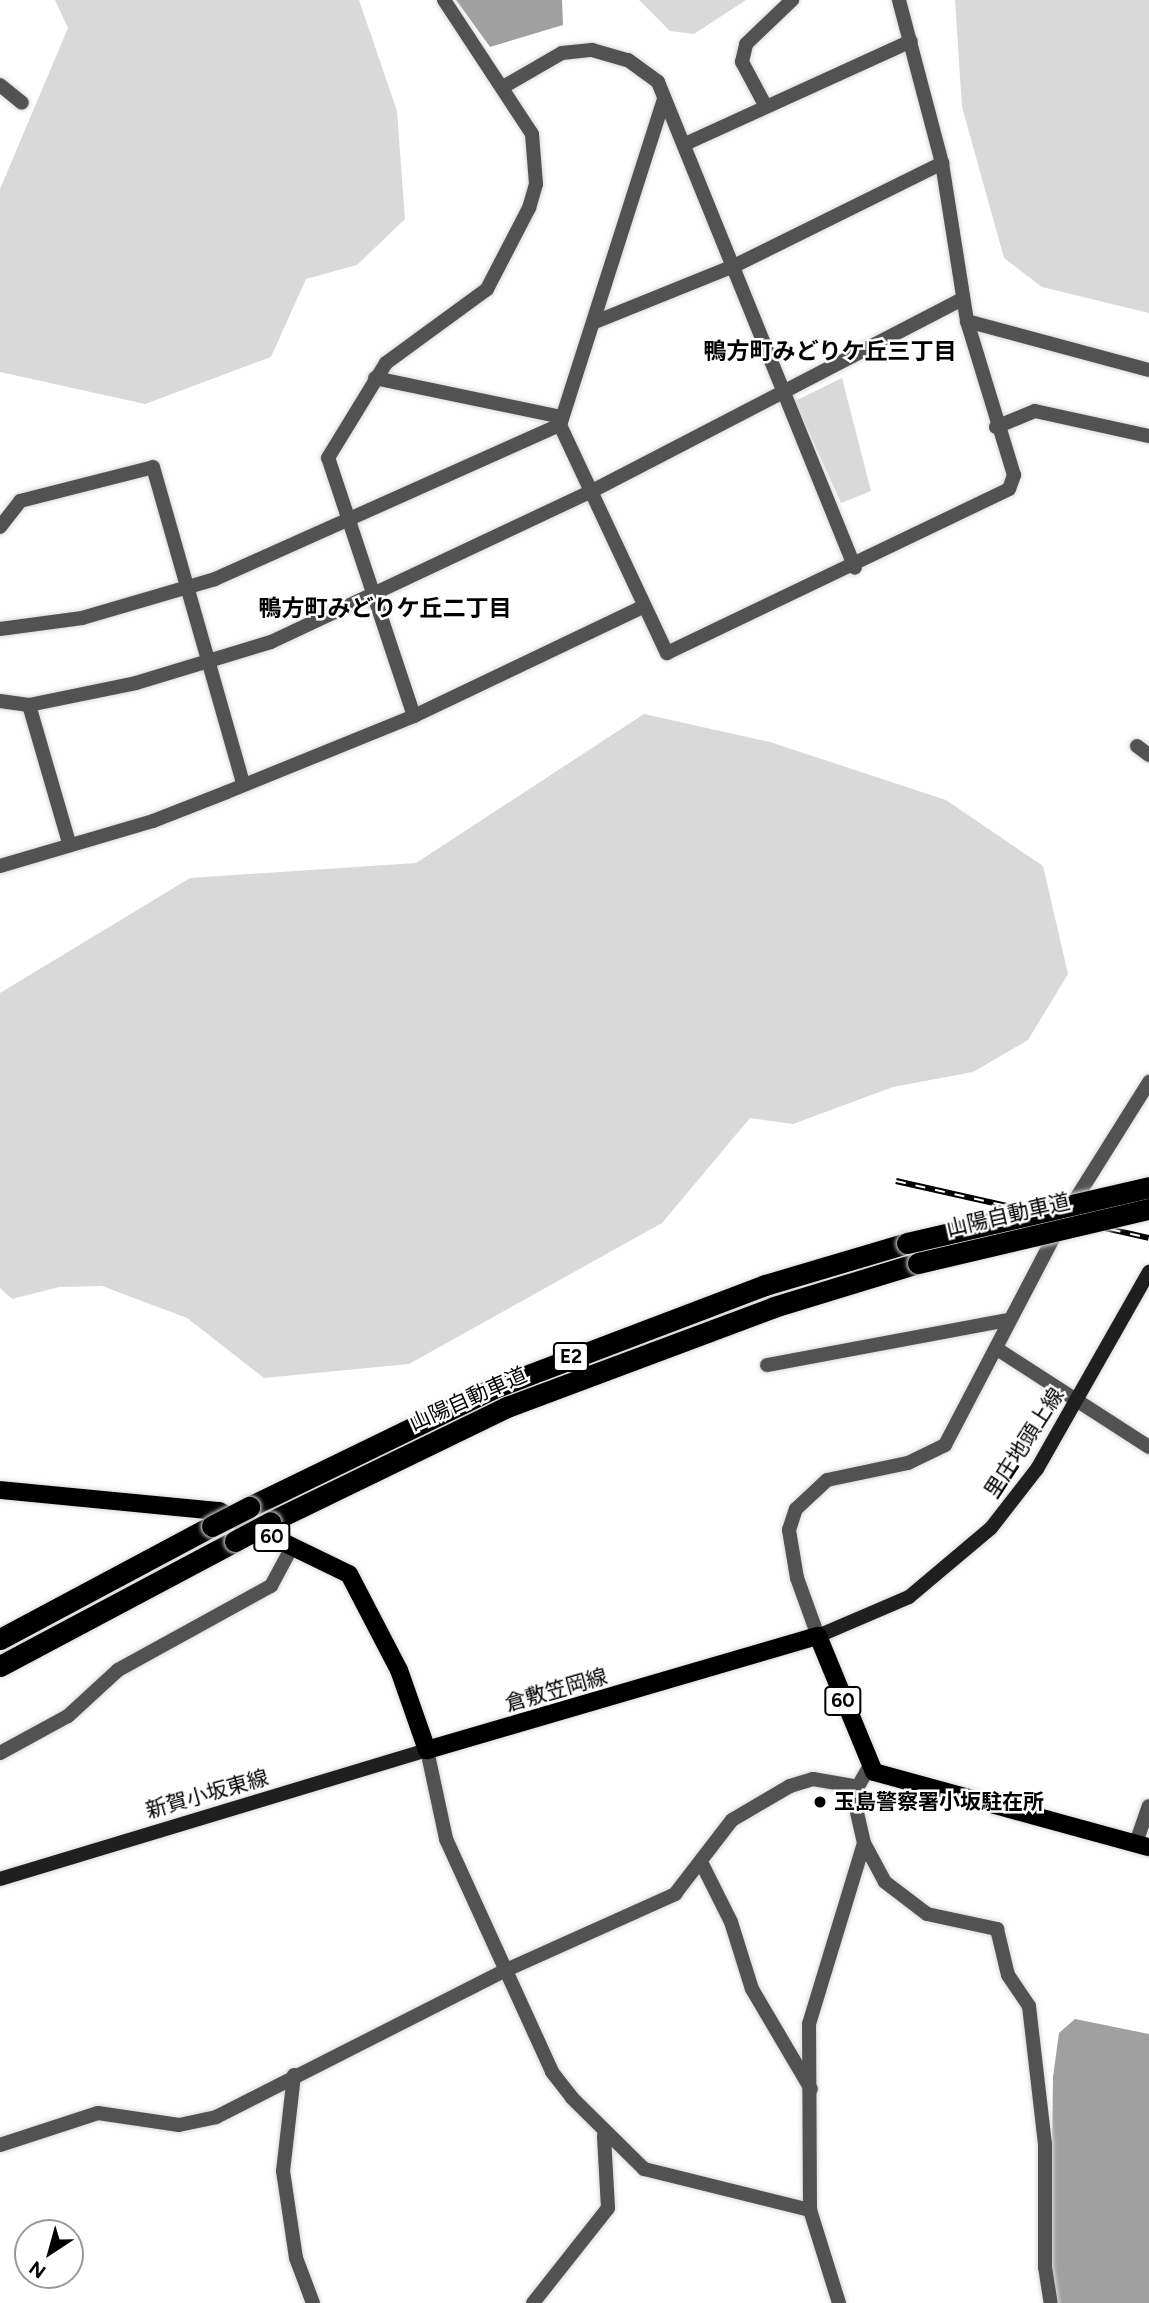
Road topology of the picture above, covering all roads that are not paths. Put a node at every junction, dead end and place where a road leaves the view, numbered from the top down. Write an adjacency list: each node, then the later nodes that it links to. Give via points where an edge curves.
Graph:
1 (444, 0): 6 (street)
2 (793, 0): 9 (street, via 746,44 742,62)
3 (899, 0): 4 (street)
4 (911, 41): 9 (street); 11 (street)
5 (0, 85): 8 (street)
6 (503, 87): 7 (street, via 562,53 592,50 628,60 658,82); 17 (street, via 532,134 536,184 517,240 487,289)
7 (664, 100): 10 (street); 15 (street)
8 (22, 103)
9 (765, 105): 10 (street)
10 (685, 144): 12 (street)
11 (942, 163): 12 (street); 13 (street)
12 (736, 265): 15 (street); 18 (street)
13 (962, 299): 14 (street); 18 (street)
14 (967, 321): 16 (street); 20 (street)
15 (595, 322): 19 (street)
16 (1149, 370)
17 (375, 378): 19 (street); 23 (street, via 328,458)
18 (782, 395): 22 (street); 25 (street)
19 (561, 421): 22 (street); 23 (street)
20 (996, 427): 21 (street, via 1035,411); 25 (street, via 1014,475 1009,489)
21 (1149, 436)
22 (594, 490): 27 (street); 28 (street)
23 (351, 520): 26 (street); 27 (street)
24 (0, 527): 26 (street, via 20,501 153,467)
25 (855, 568): 28 (street, via 667,653)
26 (187, 587): 29 (street, via 82,618); 30 (street)
27 (369, 596): 30 (street); 33 (street)
28 (643, 607): 33 (street)
29 (0, 629)
30 (211, 664): 32 (street); 34 (street)
31 (0, 701): 32 (street)
32 (29, 705): 35 (street)
33 (414, 716): 34 (street)
34 (243, 782): 35 (street, via 153,821)
35 (69, 843): 36 (street)
36 (0, 866)
37 (1149, 1082): 41 (street, via 1088,1174)
38 (1149, 1187): 49 (highway, 山陽自動車道 / E2, bridge, via 906,1243 765,1285 494,1388 249,1507)
39 (1149, 1209): 50 (highway, 山陽自動車道 / E2, bridge, via 918,1263 748,1316 506,1406 270,1522)
40 (1149, 1272): 44 (main road, 里庄地頭上線)
41 (1007, 1320): 42 (street); 43 (street)
42 (997, 1349): 44 (street); 48 (street, via 934,1453 827,1480 796,1509 789,1530 797,1578)
43 (767, 1365)
44 (1079, 1398): 45 (street); 48 (main road, 里庄地頭上線, via 1014,1502 967,1553 909,1597)
45 (1149, 1447)
46 (0, 1490): 47 (main road, 60, via 219,1511)
47 (292, 1547): 51 (main road, 60, via 328,1562 360,1585); 52 (street, via 271,1586 118,1670 68,1716)
48 (818, 1636): 51 (main road, 倉敷笠岡線); 53 (main road, 60)
49 (0, 1639)
50 (0, 1666)
51 (426, 1750): 59 (main road, 新賀小坂東線); 60 (street, via 435,1809)
52 (0, 1753)
53 (870, 1766): 54 (street); 57 (main road, via 882,1776)
54 (854, 1786): 56 (street); 58 (street, via 813,1779 790,1786 732,1820)
55 (1149, 1806): 57 (street)
56 (864, 1843): 62 (street, via 813,2001); 69 (street, via 886,1882 927,1914 997,1929 1008,1975 1029,2006 1045,2144 1045,2267)
57 (1142, 1845)
58 (702, 1864): 60 (street, via 675,1894); 62 (street, via 731,1922 752,1989)
59 (0, 1879)
60 (504, 1971): 61 (street); 63 (street, via 551,2072)
61 (294, 2075): 64 (street, via 193,2124 98,2113); 66 (street, via 283,2171 296,2258)
62 (811, 2089): 65 (street)
63 (604, 2136): 65 (street, via 658,2175); 67 (street, via 608,2207)
64 (0, 2145)
65 (810, 2210): 68 (street)
66 (313, 2303)
67 (533, 2303)
68 (839, 2303)
69 (1051, 2303)

